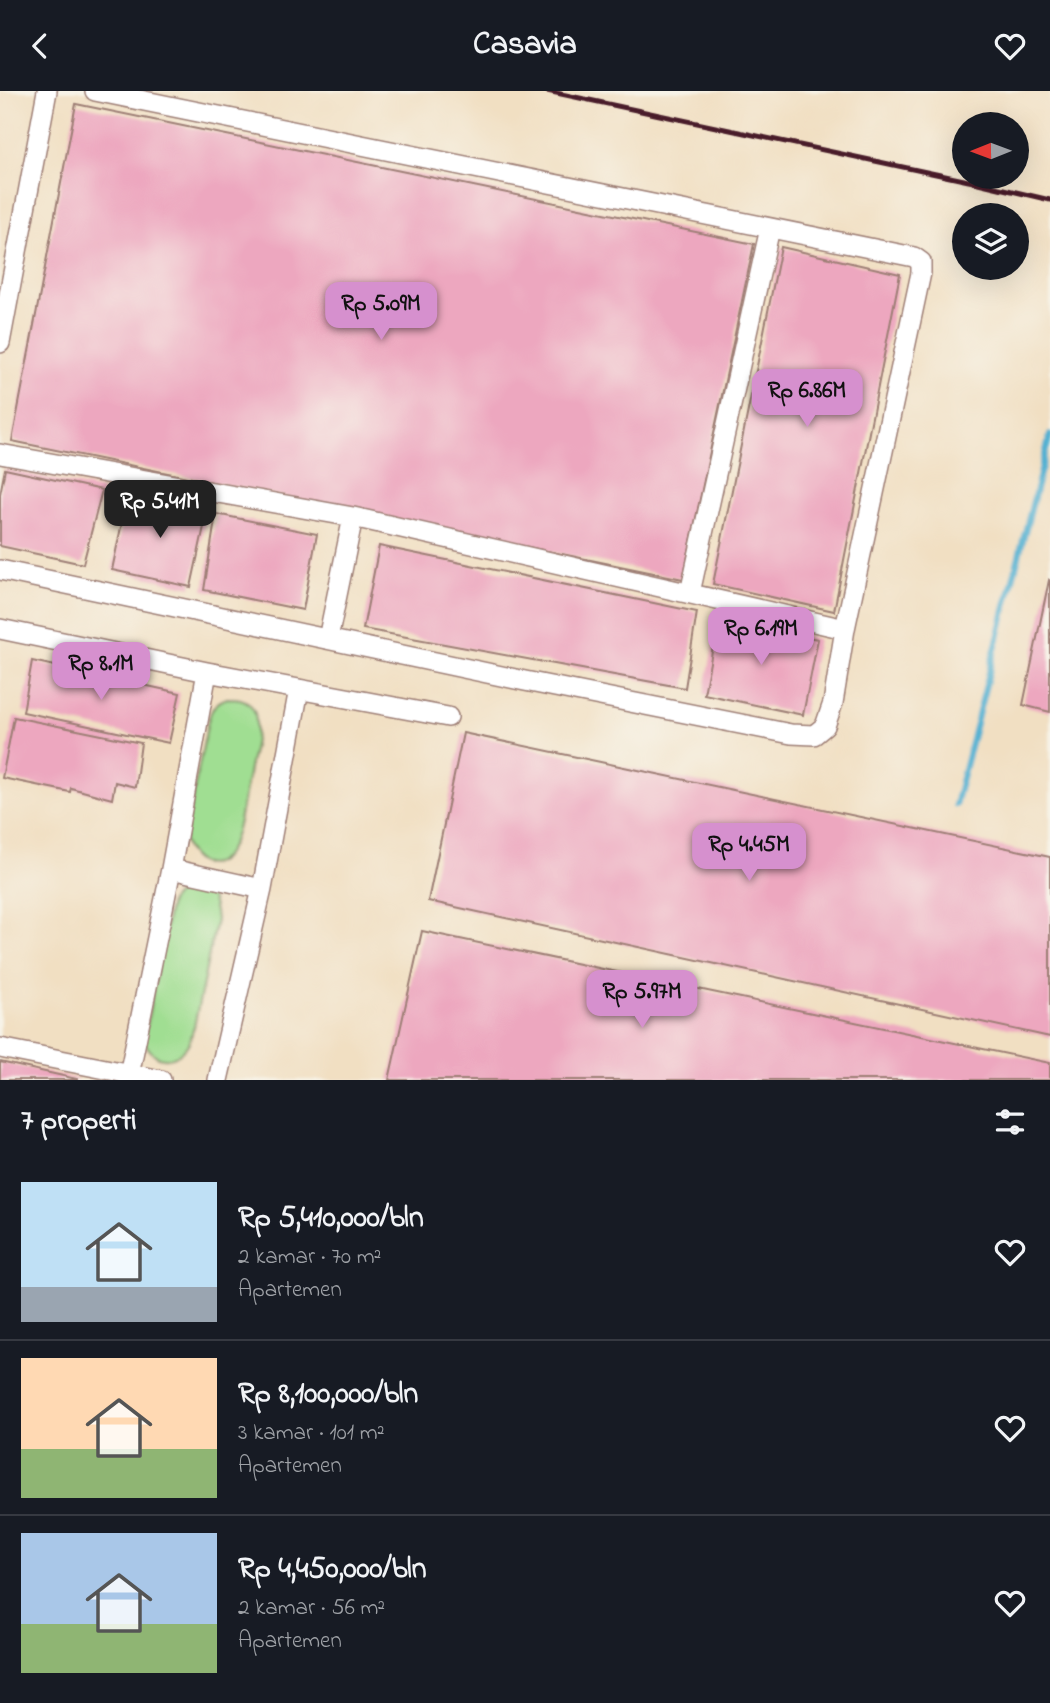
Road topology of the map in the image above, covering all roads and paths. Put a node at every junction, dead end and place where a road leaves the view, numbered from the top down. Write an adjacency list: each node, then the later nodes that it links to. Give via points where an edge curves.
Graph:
1 (47, 91): 4 (lane)
2 (95, 91): 3 (lane)
3 (770, 228): 8 (lane); 10 (lane, via 921,262)
4 (0, 342)
5 (0, 454): 6 (lane)
6 (353, 517): 8 (lane); 11 (lane)
7 (0, 570): 11 (lane)
8 (690, 593): 10 (lane)
9 (0, 629): 12 (lane)
10 (845, 629): 11 (lane, via 833,703 825,726 814,735 659,708)
11 (328, 639)
12 (207, 672): 13 (lane); 15 (lane)
13 (299, 689): 14 (lane); 16 (lane)
14 (448, 717)
15 (171, 869): 16 (lane); 18 (lane)
16 (262, 889): 20 (lane)
17 (0, 1048): 18 (lane)
18 (129, 1077): 19 (lane)
19 (161, 1080)
20 (218, 1080)

